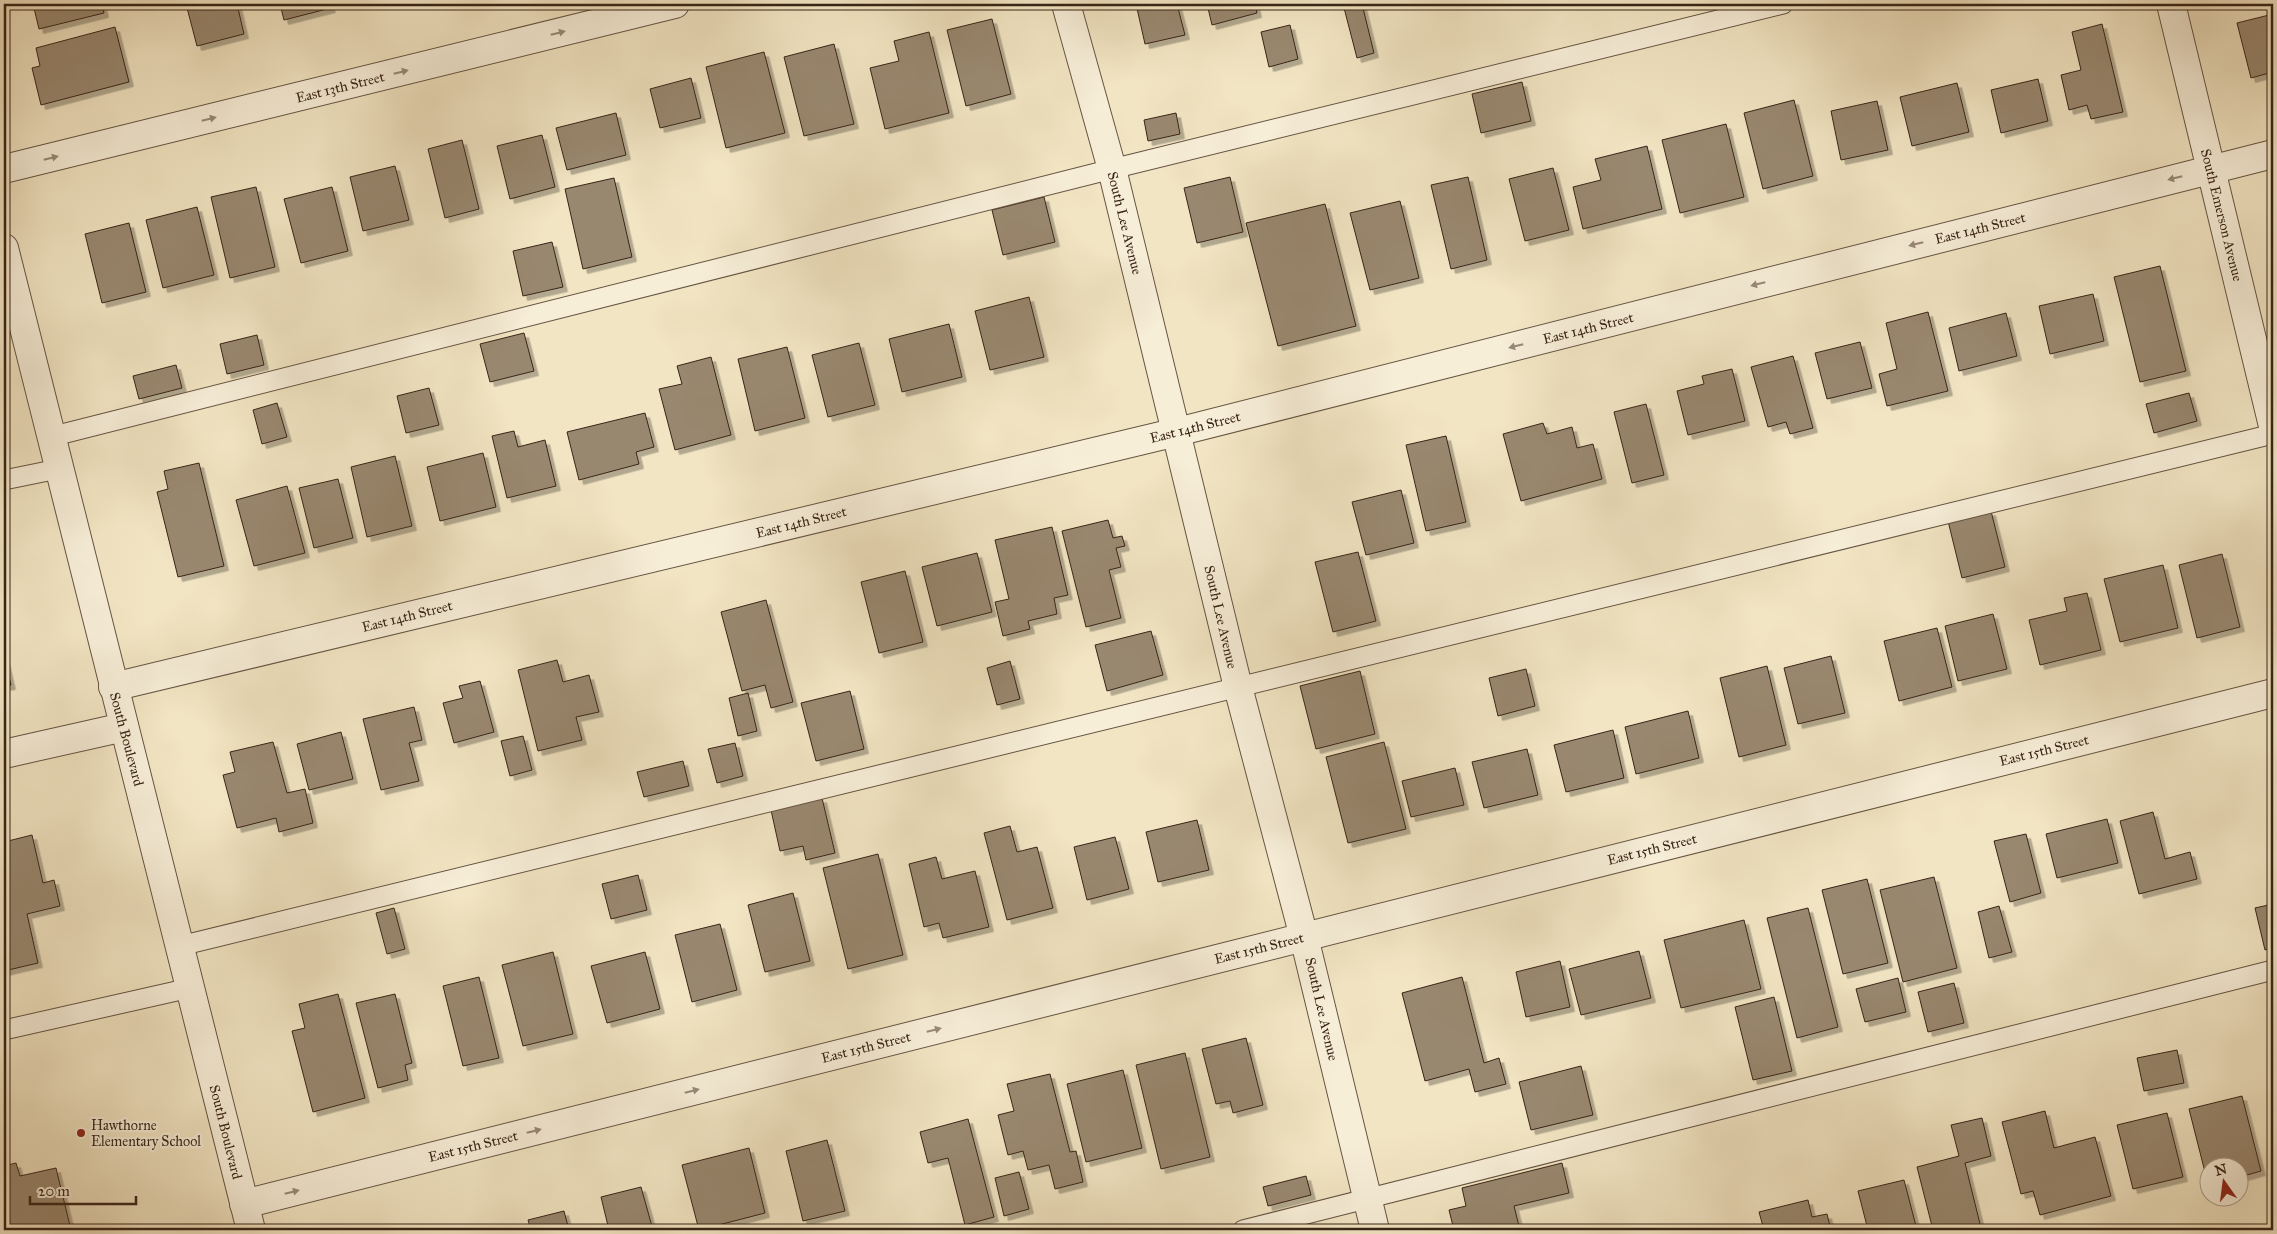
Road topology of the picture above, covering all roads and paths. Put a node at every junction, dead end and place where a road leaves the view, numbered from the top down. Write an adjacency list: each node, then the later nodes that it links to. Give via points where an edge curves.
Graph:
1 (676, 4): 6 (street, East 13th Street, one-way to 1)
2 (1066, 4): 7 (street, South Lee Avenue)
3 (1783, 4): 7 (lane)
4 (2172, 4): 8 (street, South Emerson Avenue)
5 (2273, 154): 8 (street, East 14th Street)
6 (4, 169)
7 (1112, 169): 11 (street, South Lee Avenue); 13 (lane)
8 (2210, 169): 10 (street, South Emerson Avenue); 11 (street, East 14th Street, one-way to 11)
9 (4, 248): 13 (street, South Boulevard)
10 (2273, 426)
11 (1177, 432): 16 (street, East 14th Street); 17 (street, South Lee Avenue)
12 (2273, 434): 17 (lane)
13 (50, 437): 14 (street, South Boulevard)
14 (58, 469): 15 (lane); 16 (street, South Boulevard)
15 (4, 480)
16 (113, 687): 19 (street, South Boulevard)
17 (1238, 687): 21 (street, South Lee Avenue); 22 (lane)
18 (2273, 693): 21 (street, East 15th Street)
19 (124, 726): 20 (street); 22 (street, South Boulevard)
20 (4, 754)
21 (1304, 937): 26 (street, South Lee Avenue); 27 (street, East 15th Street, one-way to 21)
22 (180, 946): 24 (street, South Boulevard)
23 (2273, 970): 26 (lane)
24 (190, 988): 25 (lane); 27 (street, South Boulevard)
25 (4, 1030)
26 (1367, 1199): 29 (lane); 30 (street, South Lee Avenue)
27 (244, 1204): 28 (street, South Boulevard)
28 (251, 1230)
29 (1243, 1230)
30 (1375, 1230)

